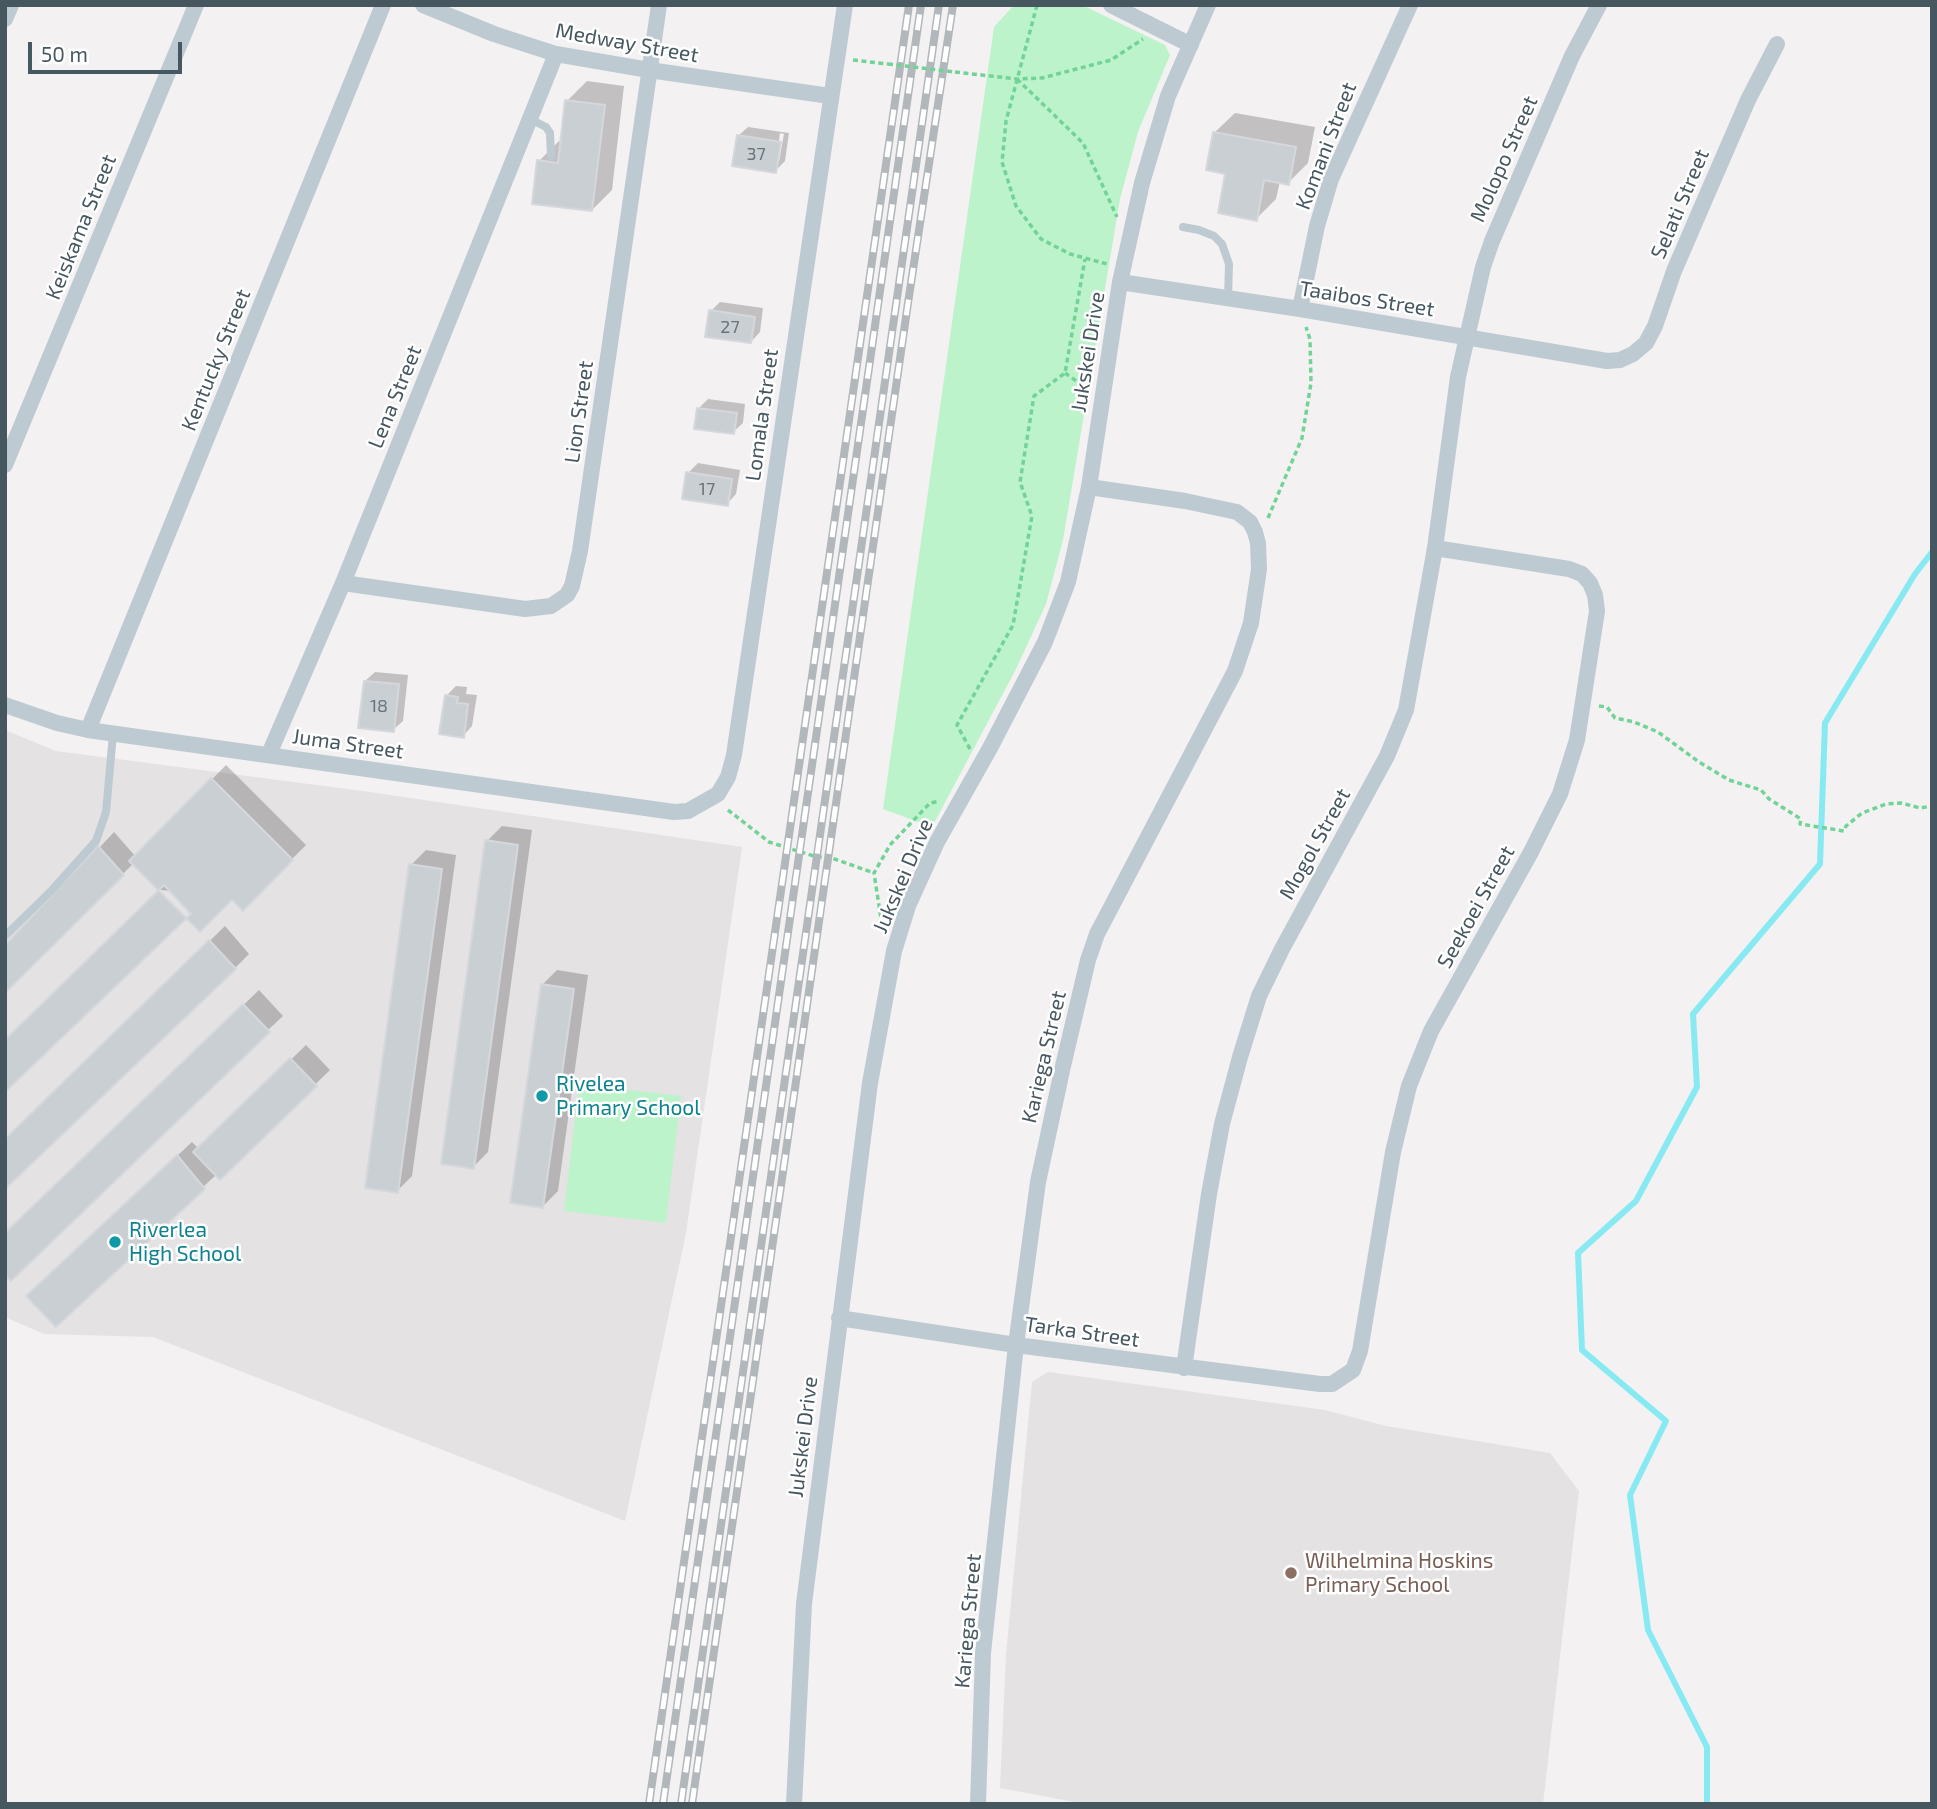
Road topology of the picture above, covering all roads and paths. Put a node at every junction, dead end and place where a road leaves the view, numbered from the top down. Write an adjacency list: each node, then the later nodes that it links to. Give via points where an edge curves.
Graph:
1 (11, 5): 12 (street)
2 (195, 5): 33 (street, Keiskama Street)
3 (383, 5): 40 (street, Kentucky Street)
4 (423, 5): 16 (street, Medway Street)
5 (659, 5): 18 (street, Lion Street)
6 (845, 5): 20 (street, Lomala Street)
7 (1037, 5): 19 (path)
8 (1111, 5): 13 (street)
9 (1208, 5): 15 (street, Jukskei Drive)
10 (1410, 5): 28 (street, Komani Street, via 1331,179)
11 (1599, 5): 29 (street, Molopo Street, via 1572,55 1492,241)
12 (5, 19)
13 (1158, 29): 15 (street); 19 (path, via 1111,60 1042,78)
14 (1777, 44): 30 (street, Selati Street, via 1715,175 1646,343 1633,354)
15 (1191, 45): 24 (street, Jukskei Drive, via 1168,96)
16 (556, 54): 18 (street, Medway Street); 21 (street, Lena Street)
17 (864, 61): 19 (path, bridge)
18 (649, 71): 20 (street, Medway Street); 37 (street, Lion Street, via 580,551 567,595 551,606 524,609)
19 (1017, 79): 24 (path, via 1083,143); 25 (path, via 1002,162 1016,205 1041,239)
20 (830, 96): 44 (street, Lomala Street, via 734,755)
21 (530, 119): 22 (lane, via 550,134); 37 (street, Lena Street)
22 (551, 156)
23 (1184, 227): 27 (lane, via 1214,236 1222,244 1229,264)
24 (1128, 243): 26 (street, Jukskei Drive)
25 (1085, 259): 26 (path); 31 (path)
26 (1122, 274): 27 (street, Taaibos Street); 32 (street, Jukskei Drive)
27 (1228, 298): 28 (street, Taaibos Street)
28 (1300, 309): 29 (street, Taaibos Street); 35 (path, via 1310,339 1311,383 1302,438 1272,513)
29 (1467, 337): 30 (street, Taaibos Street); 36 (street, Mogol Street)
30 (1607, 362)
31 (1065, 373): 32 (path); 43 (path, via 1034,396 1020,482 1032,516 1013,625 957,725)
32 (1102, 399): 34 (street, Jukskei Drive)
33 (5, 465)
34 (1089, 487): 35 (street, via 1229,509 1250,522); 43 (street, Jukskei Drive, via 1079,541 1058,609)
35 (1255, 532): 51 (street, Kariega Street, via 1256,597 1235,671 1110,906 1088,960 1038,1182)
36 (1435, 548): 38 (street, Seekoei Street, via 1583,574 1595,595 1597,611); 52 (street, Mogol Street, via 1412,690 1399,731 1259,996 1222,1124)
37 (343, 583): 42 (street, Lena Street)
38 (1583, 704): 46 (path, via 1607,707 1615,718 1658,732 1729,780 1761,790 1801,819 1800,824 1844,831 1862,813 1886,804); 53 (street, Seekoei Street, via 1560,793 1431,1031 1409,1086 1392,1152 1357,1363 1341,1380)
39 (5, 705): 40 (street, Juma Street)
40 (88, 730): 41 (street, Juma Street)
41 (113, 734): 42 (street, Juma Street); 49 (lane, via 106,812 96,841)
42 (269, 754): 44 (street, Juma Street, via 674,812 688,811)
43 (980, 766): 45 (street, Jukskei Drive)
44 (718, 794): 47 (path, via 730,813 769,842)
45 (964, 795): 47 (path, via 930,803 890,845); 50 (street, Jukskei Drive, via 908,906 894,951 870,1083)
46 (1932, 806)
47 (874, 873): 48 (path)
48 (883, 931)
49 (5, 936)
50 (839, 1318): 51 (street, Tarka Street); 54 (street, Jukskei Drive, via 804,1604)
51 (1016, 1345): 52 (street, Tarka Street); 55 (street, Kariega Street, via 983,1653)
52 (1184, 1368): 53 (street, Tarka Street)
53 (1320, 1384)
54 (794, 1804)
55 (978, 1804)

